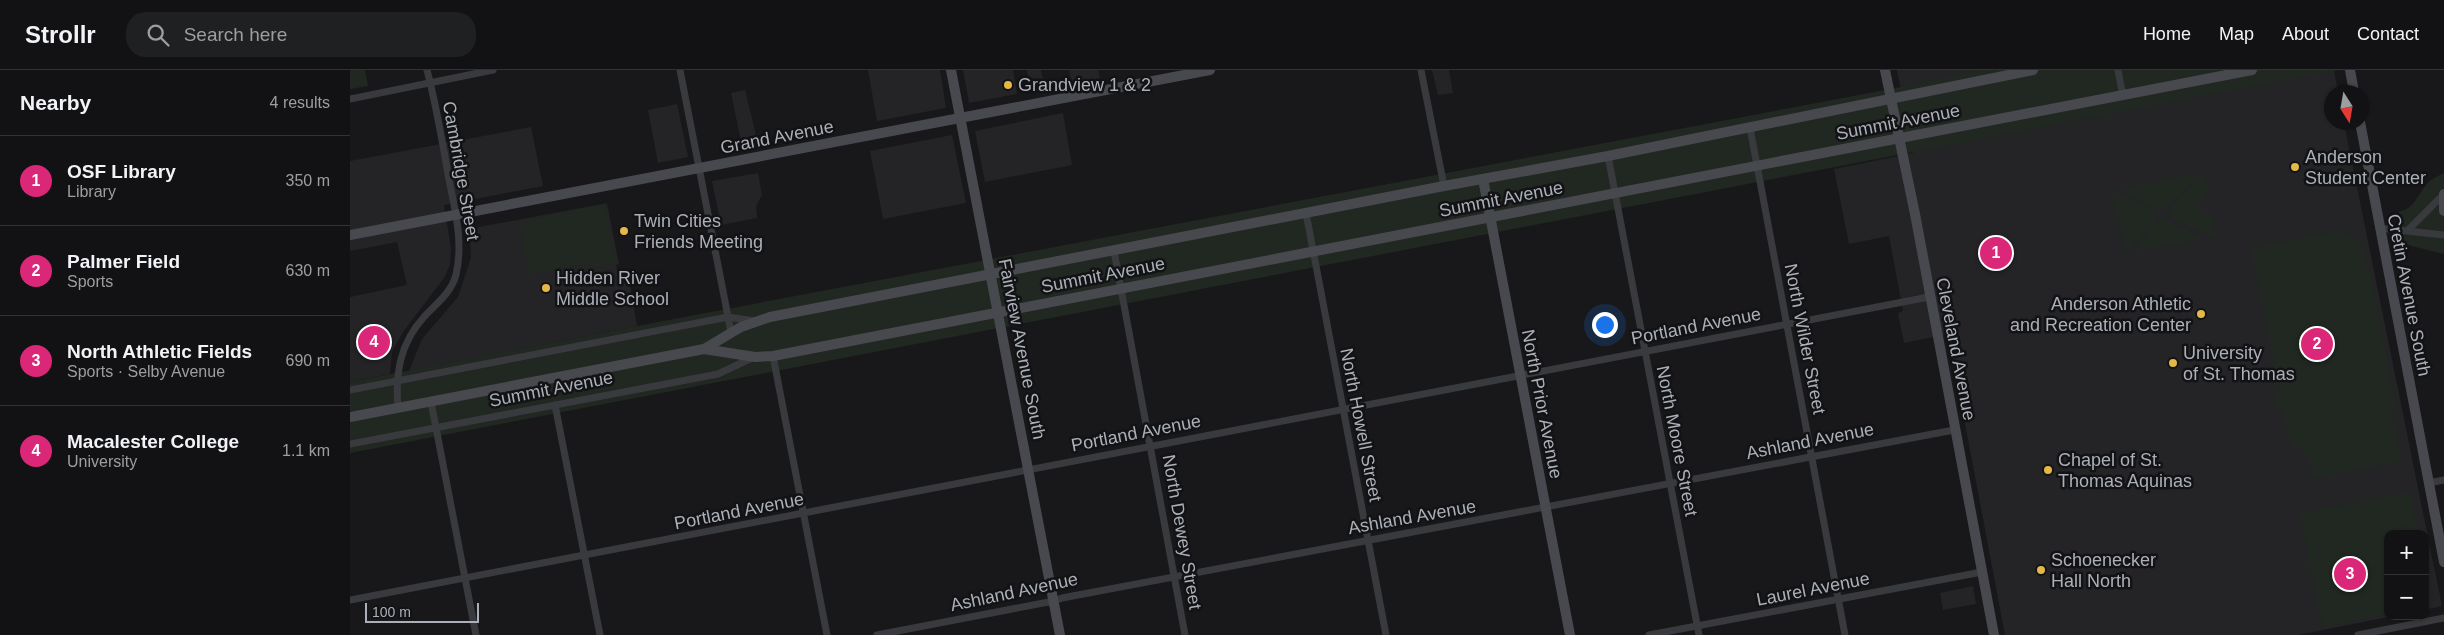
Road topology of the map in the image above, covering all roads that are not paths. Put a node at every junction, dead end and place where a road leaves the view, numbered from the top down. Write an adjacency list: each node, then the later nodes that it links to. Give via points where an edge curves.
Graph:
1 (427, 70): 13 (street, Cambridge Street)
2 (493, 70): 13 (street)
3 (680, 70): 24 (street)
4 (951, 70): 18 (street, Fairview Avenue South)
5 (1210, 70): 12 (street, Grand Avenue)
6 (1421, 70): 26 (street)
7 (1885, 70): 17 (street, Cleveland Avenue)
8 (2033, 70): 17 (street, Summit Avenue)
9 (2118, 70): 15 (street)
10 (2252, 70): 15 (street, Summit Avenue)
11 (2350, 70): 14 (street)
12 (1188, 72): 18 (street, Grand Avenue)
13 (430, 82): 16 (street); 31 (street, Cambridge Street)
14 (2353, 85)
15 (2123, 96): 21 (street, Summit Avenue)
16 (350, 99)
17 (1891, 100): 19 (street, Summit Avenue); 21 (street, Cleveland Avenue)
18 (960, 118): 24 (street, Grand Avenue); 39 (street, Fairview Avenue South)
19 (1750, 128): 22 (street, Summit Avenue); 23 (street, North Wilder Street)
20 (2362, 130): 33 (street, Cretin Avenue South)
21 (1899, 138): 23 (street, Summit Avenue); 41 (street, Cleveland Avenue)
22 (1608, 156): 25 (street, Summit Avenue); 27 (street, North Moore Street)
23 (1758, 165): 27 (street, Summit Avenue); 45 (street, North Wilder Street)
24 (699, 169): 31 (street, Grand Avenue); 43 (street)
25 (1483, 179): 26 (street, Summit Avenue); 32 (street, North Prior Avenue)
26 (1444, 186): 30 (street, Summit Avenue)
27 (1615, 193): 32 (street, Summit Avenue); 48 (street, North Moore Street)
28 (2444, 194): 29 (street); 34 (street)
29 (2444, 211)
30 (1306, 214): 37 (street, North Howell Street); 38 (street, Summit Avenue)
31 (456, 215): 35 (street, Grand Avenue); 52 (street, Cambridge Street, via 459,246 455,276 449,291 423,318 402,351)
32 (1491, 218): 37 (street, Summit Avenue); 51 (street, North Prior Avenue)
33 (2380, 228): 34 (street); 67 (street, Cretin Avenue South)
34 (2408, 230): 36 (street)
35 (350, 235)
36 (2444, 235)
37 (1313, 251): 40 (street, Summit Avenue); 57 (street, North Howell Street)
38 (1114, 252): 39 (street, Summit Avenue); 40 (street, North Dewey Street)
39 (990, 273): 42 (street, Fairview Avenue South); 44 (street, Summit Avenue)
40 (1121, 288): 42 (street, Summit Avenue); 62 (street, North Dewey Street)
41 (1929, 297): 45 (street, Portland Avenue); 60 (street, Cleveland Avenue)
42 (998, 313): 49 (street, Summit Avenue); 64 (street, Fairview Avenue South)
43 (728, 318): 44 (street, Summit Avenue); 46 (street); 52 (street, Summit Avenue)
44 (758, 321): 46 (street, Summit Avenue)
45 (1787, 324): 48 (street, Portland Avenue); 63 (street, North Wilder Street)
46 (731, 332): 47 (street, Summit Avenue)
47 (704, 349): 50 (street, Summit Avenue); 54 (street, Summit Avenue)
48 (1644, 351): 51 (street, Portland Avenue); 66 (street, North Moore Street)
49 (774, 356): 50 (street, Summit Avenue); 69 (street)
50 (755, 357): 55 (street, Summit Avenue, via 718,374)
51 (1520, 375): 57 (street, Portland Avenue); 68 (street, North Prior Avenue)
52 (396, 382): 53 (street, Summit Avenue); 56 (street, Cambridge Street)
53 (350, 390)
54 (431, 402): 56 (street, Summit Avenue); 59 (street)
55 (555, 405): 59 (street, Summit Avenue); 71 (street)
56 (398, 408): 58 (street, Summit Avenue)
57 (1343, 408): 62 (street, Portland Avenue); 70 (street, North Howell Street)
58 (350, 417)
59 (436, 428): 61 (street, Summit Avenue); 75 (street)
60 (1954, 430): 63 (street, Ashland Avenue); 73 (street, Cleveland Avenue)
61 (350, 444)
62 (1150, 446): 64 (street, Portland Avenue); 74 (street, North Dewey Street)
63 (1812, 456): 66 (street, Ashland Avenue); 76 (street, North Wilder Street)
64 (1029, 471): 69 (street, Portland Avenue); 78 (street, Fairview Avenue South)
65 (2444, 480): 67 (street)
66 (1670, 483): 68 (street, Ashland Avenue); 80 (street, North Moore Street)
67 (2429, 483): 72 (street, Cretin Avenue South)
68 (1545, 507): 70 (street, Ashland Avenue); 88 (street, North Prior Avenue)
69 (804, 514): 71 (street, Portland Avenue); 83 (street)
70 (1368, 540): 74 (street, Ashland Avenue); 87 (street, North Howell Street)
71 (584, 556): 75 (street, Portland Avenue); 82 (street)
72 (2444, 562)
73 (1982, 572): 76 (street, Laurel Avenue); 92 (street, Cleveland Avenue)
74 (1175, 576): 78 (street, Ashland Avenue); 86 (street, North Dewey Street)
75 (465, 578): 77 (street, Portland Avenue); 81 (street)
76 (1839, 599): 80 (street, Laurel Avenue); 91 (street, North Wilder Street)
77 (350, 600)
78 (1054, 601): 84 (street, Ashland Avenue); 85 (street, Fairview Avenue South)
79 (2444, 618): 93 (street)
80 (1698, 626): 89 (street, Laurel Avenue); 90 (street, North Moore Street)
81 (476, 635)
82 (600, 635)
83 (828, 635)
84 (877, 635)
85 (1060, 635)
86 (1185, 635)
87 (1386, 635)
88 (1570, 635)
89 (1649, 635)
90 (1699, 635)
91 (1845, 635)
92 (1994, 635)
93 (2358, 635)

